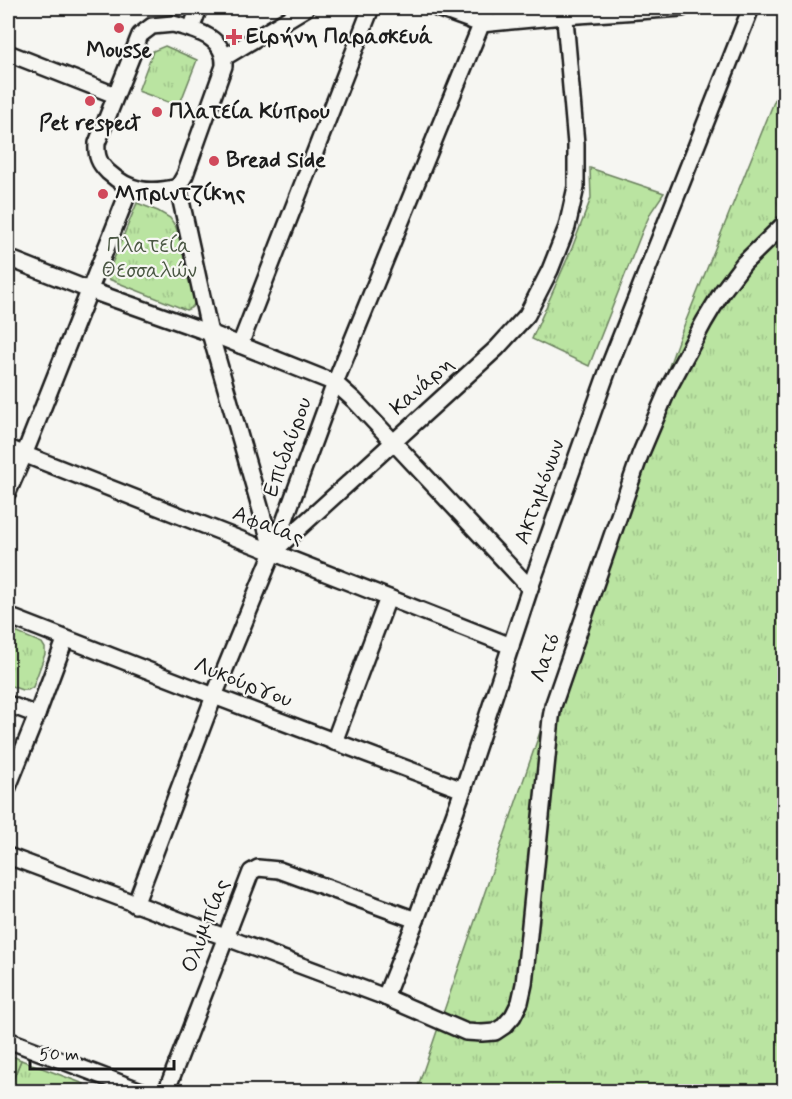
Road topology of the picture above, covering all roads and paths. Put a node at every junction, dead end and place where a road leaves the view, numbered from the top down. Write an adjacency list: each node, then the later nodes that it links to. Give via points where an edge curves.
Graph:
1 (199, 8): 10 (street)
2 (306, 8): 12 (street)
3 (371, 8): 20 (street)
4 (437, 8): 9 (street)
5 (488, 8): 9 (street, Επιδαύρου)
6 (682, 8): 8 (street)
7 (751, 8): 27 (street, Ακτημόνων, via 610,364)
8 (564, 12): 9 (street); 22 (street, Κανάρη, via 576,187 554,261 527,315 497,348)
9 (481, 24): 21 (street, Επιδαύρου)
10 (191, 29): 12 (street, via 213,39); 13 (street, via 173,24 153,26 140,35)
11 (8, 53): 13 (street)
12 (225, 57): 14 (street, via 186,175)
13 (115, 95): 15 (street, via 96,154 102,166)
14 (178, 187): 15 (street); 19 (street)
15 (130, 188): 18 (street)
16 (784, 224): 42 (street, Λατό, via 744,263 722,292 668,389 640,455 553,706 524,984 513,1016 495,1032 466,1032)
17 (8, 258): 18 (street)
18 (90, 290): 19 (street); 24 (street)
19 (210, 333): 20 (street); 26 (street)
20 (240, 345): 21 (street)
21 (335, 383): 22 (street); 26 (street, Επιδαύρου)
22 (393, 443): 26 (street, Κανάρη); 27 (street)
23 (8, 448): 24 (street, Αφαίας)
24 (24, 455): 25 (street); 26 (street, Αφαίας)
25 (8, 492)
26 (273, 552): 28 (street, Αφαίας); 32 (street, Επιδαύρου)
27 (530, 588): 31 (street, Ακτημόνων)
28 (388, 598): 31 (street, Αφαίας); 35 (street)
29 (8, 616): 30 (street, Λυκούργου)
30 (64, 639): 32 (street, Λυκούργου); 34 (street)
31 (511, 646): 37 (street, Ακτημόνων)
32 (214, 696): 35 (street, Λυκούργου); 39 (street, Επιδαύρου)
33 (8, 704): 34 (street)
34 (37, 715): 36 (street)
35 (334, 742): 37 (street, Λυκούργου)
36 (8, 787)
37 (463, 790): 40 (street, Ακτημόνων)
38 (8, 856): 39 (street, Λατό)
39 (135, 905): 41 (street, Λατό)
40 (416, 920): 41 (street, Ολυμπίας, via 279,870 258,868 251,872); 42 (street, Ακτημόνων)
41 (226, 937): 42 (street, Λατό); 45 (street, Ολυμπίας)
42 (385, 997)
43 (8, 1040): 44 (street)
44 (144, 1092)
45 (166, 1092)

